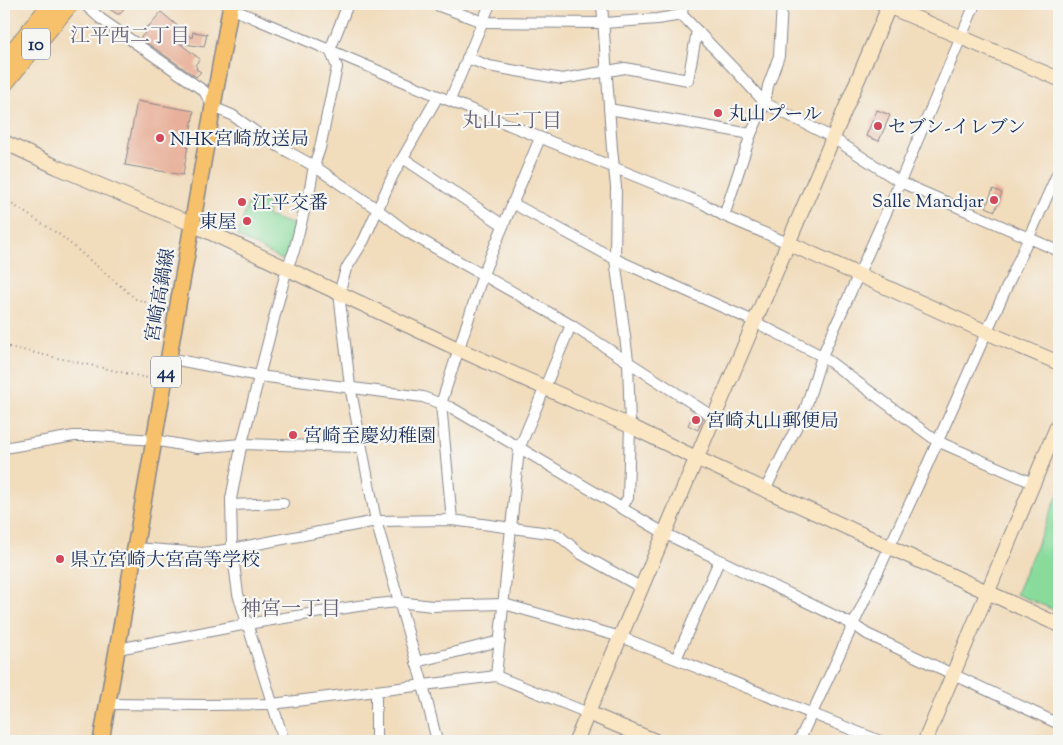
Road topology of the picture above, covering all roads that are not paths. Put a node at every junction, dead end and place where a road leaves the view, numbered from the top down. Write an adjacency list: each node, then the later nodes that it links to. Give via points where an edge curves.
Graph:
1 (52, 4): 20 (highway, 10)
2 (69, 4): 23 (highway, 10)
3 (84, 4): 27 (street, via 204,91)
4 (348, 4): 18 (street)
5 (434, 4): 14 (street)
6 (490, 4): 14 (street)
7 (602, 4): 15 (street)
8 (683, 4): 13 (street)
9 (782, 4): 26 (street, via 779,56)
10 (975, 4): 17 (street)
11 (887, 5): 17 (street); 31 (street)
12 (231, 6): 18 (street); 27 (main road, 宮崎高鍋線 / 44)
13 (682, 15): 15 (street); 16 (street)
14 (483, 22): 15 (street); 19 (street)
15 (604, 23): 21 (street)
16 (697, 31): 21 (street, via 688,80 625,68); 26 (street)
17 (961, 36): 22 (street); 37 (street)
18 (330, 50): 24 (street); 34 (street, via 337,67)
19 (467, 58): 21 (street, via 488,66 562,79); 25 (street)
20 (4, 63)
21 (607, 70): 28 (street)
22 (1059, 79)
23 (4, 83)
24 (438, 96): 25 (street); 33 (street)
25 (450, 100): 30 (street)
26 (764, 103): 29 (street); 31 (street)
27 (213, 107): 34 (street); 41 (main road, 宮崎高鍋線 / 44)
28 (609, 109): 29 (street); 35 (street)
29 (751, 134): 40 (street)
30 (540, 138): 35 (street); 38 (street)
31 (833, 138): 37 (street); 44 (street)
32 (4, 142): 41 (street)
33 (403, 158): 39 (street); 42 (street)
34 (314, 166): 39 (street); 47 (street)
35 (614, 168): 40 (street, via 704,204); 46 (street)
36 (1059, 170): 43 (street)
37 (900, 182): 43 (street); 49 (street)
38 (512, 203): 42 (street); 46 (street)
39 (377, 208): 48 (street, via 407,232); 50 (street, via 364,240 346,269)
40 (724, 216): 44 (street)
41 (192, 224): 47 (street); 56 (main road, 宮崎高鍋線 / 44)
42 (503, 225): 48 (street)
43 (1028, 238): 45 (street); 53 (street)
44 (788, 243): 49 (street); 51 (street)
45 (1059, 251)
46 (615, 259): 51 (street); 57 (street)
47 (287, 268): 50 (street); 59 (street)
48 (482, 274): 52 (street); 54 (street)
49 (859, 275): 53 (street); 55 (street)
50 (339, 293): 54 (street); 60 (street)
51 (755, 322): 55 (street); 63 (street)
52 (571, 325): 57 (street); 61 (street)
53 (986, 332): 58 (street); 67 (street)
54 (458, 349): 61 (street); 62 (street)
55 (822, 356): 67 (street); 74 (street, via 805,410)
56 (168, 358): 59 (street); 66 (main road, 宮崎高鍋線 / 44)
57 (628, 360): 63 (street); 65 (street)
58 (1059, 363)
59 (259, 376): 60 (street); 68 (street)
60 (350, 386): 62 (street, via 423,397); 69 (street)
61 (545, 388): 65 (street); 71 (street)
62 (441, 404): 71 (street); 78 (street)
63 (715, 418): 72 (street)
64 (1059, 422): 73 (street)
65 (630, 426): 72 (street); 77 (street, via 628,498)
66 (154, 440): 68 (street, via 198,448); 70 (street, via 74,436); 83 (main road, 宮崎高鍋線 / 44)
67 (937, 441): 73 (street); 82 (street)
68 (242, 444): 69 (street); 76 (street)
69 (361, 447): 79 (street)
70 (4, 448)
71 (520, 449): 77 (street); 80 (street)
72 (696, 458): 74 (street); 81 (street)
73 (1033, 483): 87 (street)
74 (765, 490): 82 (street)
75 (283, 503): 76 (street)
76 (231, 505): 84 (street)
77 (621, 508): 81 (street)
78 (452, 520): 79 (street); 80 (street)
79 (376, 521): 84 (street); 88 (street)
80 (512, 528): 86 (street, via 557,534 581,554); 89 (street)
81 (664, 533): 85 (street); 86 (street)
82 (890, 547): 87 (street); 91 (street)
83 (135, 548): 84 (street, via 202,553); 95 (main road, 宮崎高鍋線 / 44)
84 (232, 549): 90 (street)
85 (719, 561): 91 (street); 96 (street)
86 (642, 588): 93 (street)
87 (988, 592): 92 (street); 98 (street)
88 (398, 602): 89 (street, via 432,606); 90 (street); 97 (street)
89 (504, 604): 93 (street); 94 (street)
90 (246, 624): 95 (street); 103 (street)
91 (854, 625): 98 (street); 105 (street)
92 (1059, 625)
93 (621, 637): 96 (street); 104 (street)
94 (500, 641): 97 (street); 99 (street)
95 (118, 649): 102 (main road, 宮崎高鍋線 / 44)
96 (676, 659): 105 (street)
97 (416, 662): 100 (street)
98 (953, 674): 106 (street); 115 (street)
99 (496, 676): 100 (street); 104 (street)
100 (424, 685): 101 (street); 110 (street)
101 (376, 691): 103 (street); 109 (street)
102 (108, 704): 103 (street); 107 (main road, 宮崎高鍋線 / 44)
103 (272, 704): 108 (street)
104 (588, 713): 111 (street); 112 (street)
105 (811, 714): 113 (street); 114 (street)
106 (1059, 724)
107 (101, 741)
108 (284, 741)
109 (376, 741)
110 (437, 741)
111 (576, 741)
112 (655, 741)
113 (798, 741)
114 (880, 741)
115 (926, 741)

